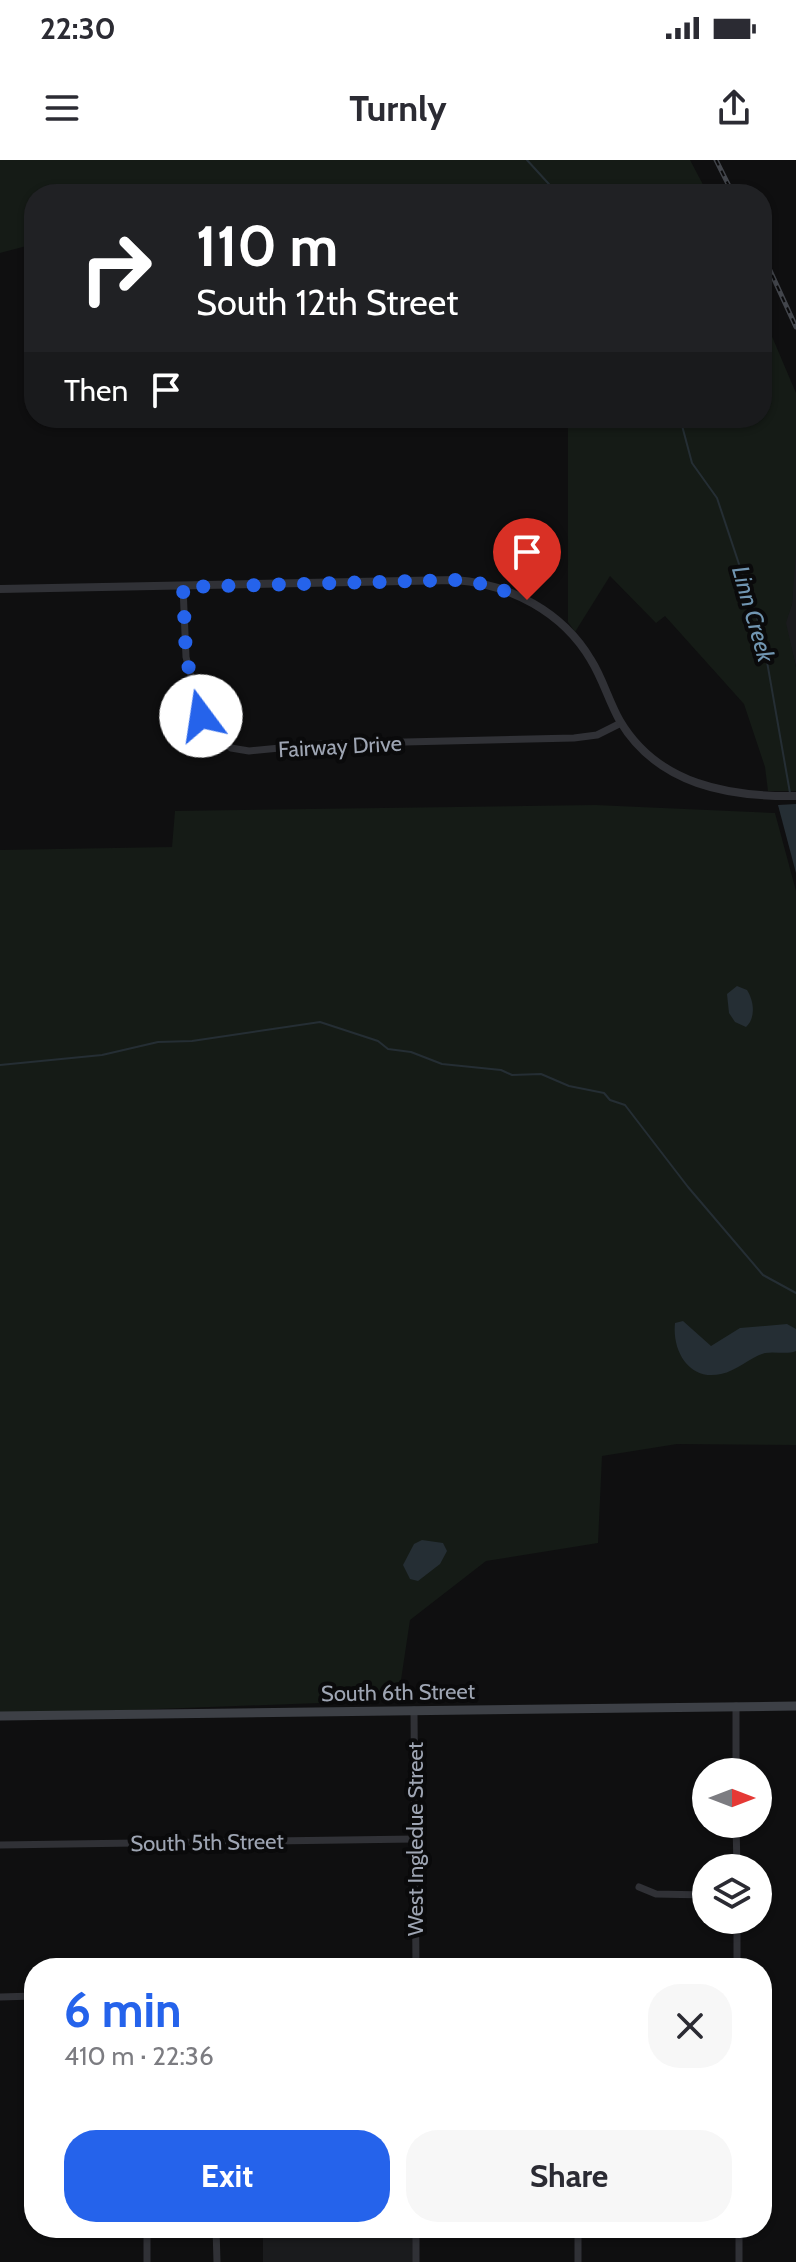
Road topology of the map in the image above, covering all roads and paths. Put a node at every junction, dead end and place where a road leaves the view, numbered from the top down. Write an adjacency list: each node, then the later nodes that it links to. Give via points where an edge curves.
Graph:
1 (183, 587): 2 (street); 3 (street, via 455,580 490,585 536,605 568,629 593,662); 3 (street, Fairway Drive, via 186,657 201,716 231,748 574,738 597,735)
2 (0, 589)
3 (621, 723): 4 (street, via 680,776 714,790)
4 (796, 796)
5 (736, 1706): 6 (main road, South 6th Street); 7 (main road, South 6th Street); 9 (street)
6 (796, 1706)
7 (414, 1710): 8 (main road, South 6th Street); 10 (street, West Ingledue Street)
8 (0, 1716)
9 (736, 1758)
10 (415, 1839): 11 (street, South 5th Street); 15 (street, West Ingledue Street)
11 (0, 1845)
12 (639, 1887): 13 (street, via 656,1894)
13 (692, 1895)
14 (737, 1934): 16 (street)
15 (416, 1958)
16 (737, 1958)
17 (24, 1996): 18 (street)
18 (0, 1997)
19 (147, 2238): 24 (street)
20 (216, 2238): 25 (street)
21 (416, 2238): 26 (street)
22 (578, 2238): 27 (street)
23 (739, 2238): 28 (street)
24 (147, 2262)
25 (217, 2262)
26 (416, 2262)
27 (578, 2262)
28 (739, 2262)

